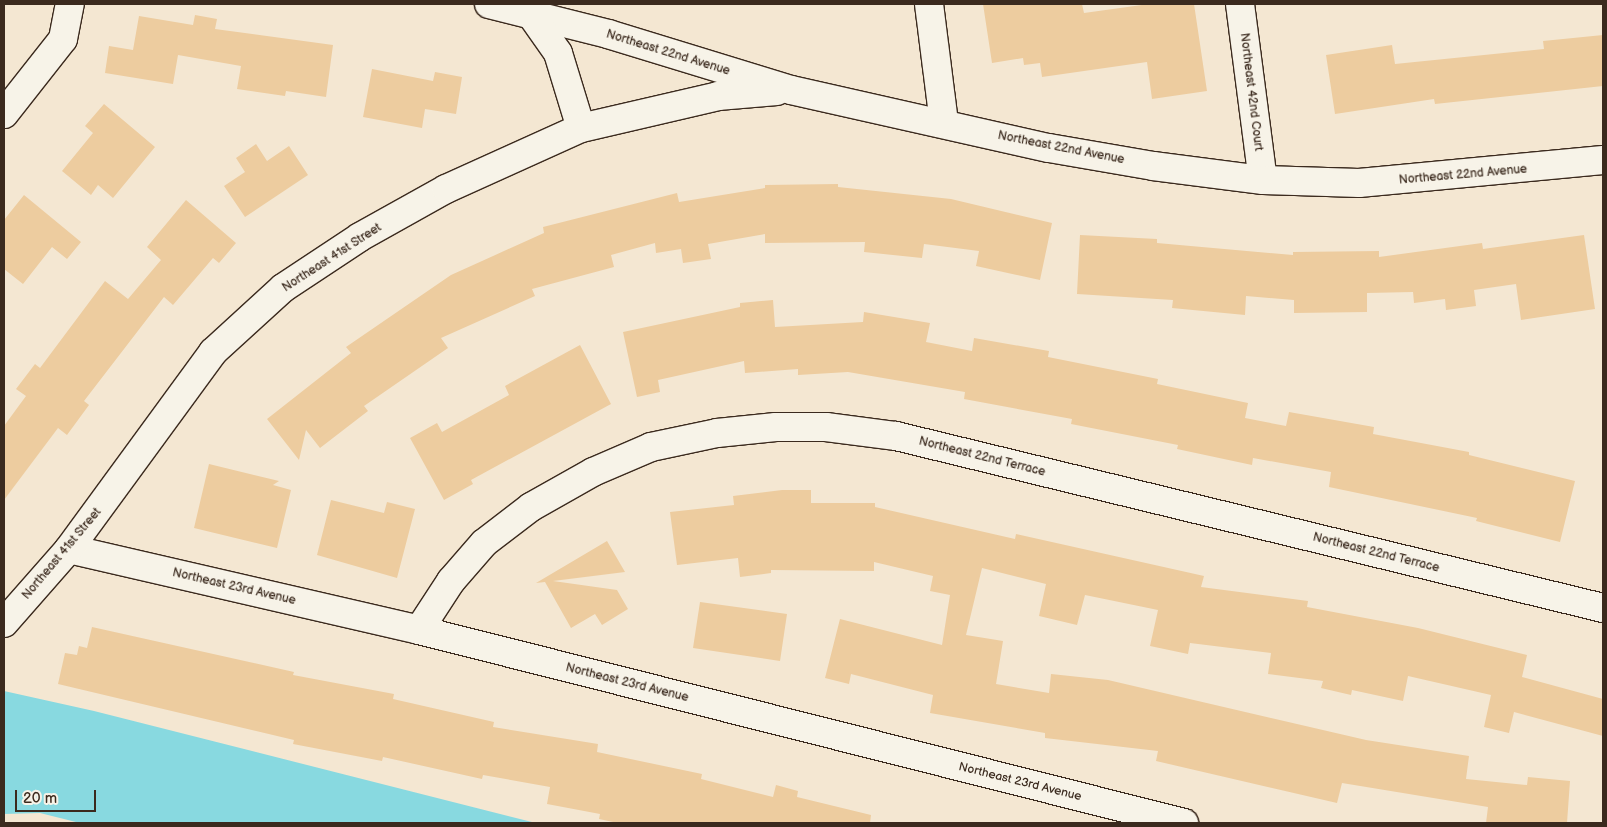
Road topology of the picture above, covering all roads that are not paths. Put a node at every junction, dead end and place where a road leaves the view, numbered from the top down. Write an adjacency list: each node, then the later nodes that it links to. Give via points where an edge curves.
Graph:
1 (70, 4): 7 (street, via 63,39)
2 (489, 4): 5 (street, Northeast 22nd Avenue)
3 (929, 4): 8 (street)
4 (1240, 4): 11 (street, Northeast 42nd Court)
5 (532, 16): 6 (street, Northeast 22nd Avenue, via 608,34); 9 (street, via 558,53)
6 (791, 90): 8 (street, Northeast 22nd Avenue); 9 (street, Northeast 41st Street, via 718,96)
7 (4, 114)
8 (944, 123): 11 (street, Northeast 22nd Avenue, via 1049,148)
9 (581, 128): 12 (street, Northeast 41st Street, via 446,190 360,237 283,288 213,352)
10 (1603, 160): 11 (street, Northeast 22nd Avenue, via 1359,183)
11 (1263, 180)
12 (70, 549): 14 (street, Northeast 41st Street); 15 (street, Northeast 23rd Avenue)
13 (1603, 608): 15 (street, Northeast 22nd Terrace, via 896,436 826,427 776,427 717,433 651,447 593,472 531,507 484,543 451,580)
14 (4, 622)
15 (418, 630): 16 (street, Northeast 23rd Avenue)
16 (1184, 823)

